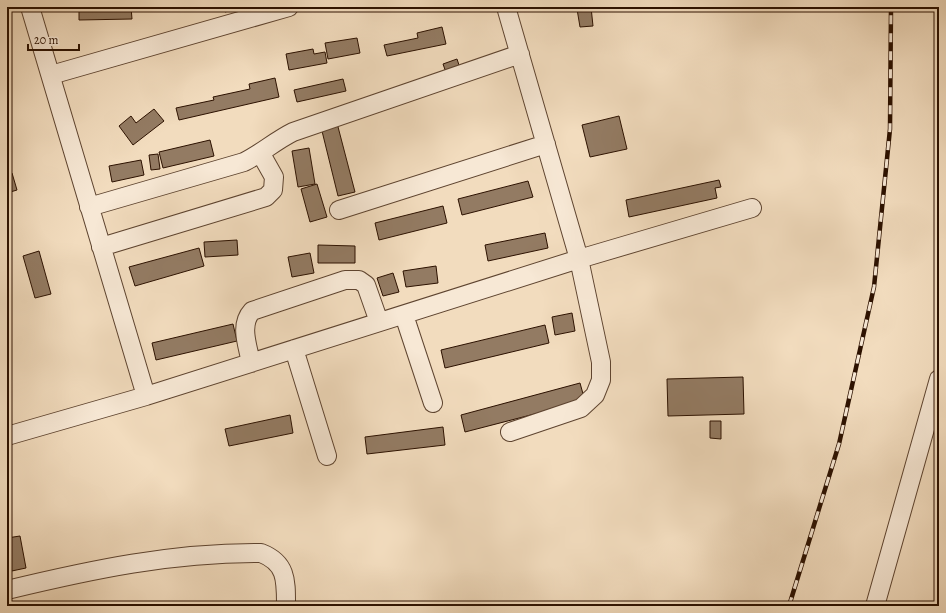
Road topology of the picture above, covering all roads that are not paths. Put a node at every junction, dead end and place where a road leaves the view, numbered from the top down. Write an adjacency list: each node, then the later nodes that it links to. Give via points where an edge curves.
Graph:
1 (30, 7): 5 (street)
2 (289, 7): 5 (street)
3 (506, 7): 4 (street)
4 (520, 54): 6 (street); 7 (street, via 293,132 277,140)
5 (51, 75): 8 (street)
6 (546, 144): 10 (street); 12 (street)
7 (261, 154): 8 (street, via 244,162); 11 (street, via 274,177 273,190 266,197)
8 (89, 207): 11 (street)
9 (752, 208): 12 (street)
10 (339, 210)
11 (101, 247): 18 (street)
12 (579, 259): 13 (street); 20 (street, via 601,362 601,380 595,395 581,408)
13 (404, 315): 14 (street); 19 (street)
14 (379, 322): 15 (street); 16 (street, via 366,285 359,280 338,283 252,311 246,317 244,328)
15 (294, 349): 16 (street); 22 (street)
16 (250, 363): 18 (street)
17 (939, 379): 25 (street)
18 (146, 396): 21 (street)
19 (433, 403)
20 (510, 432)
21 (7, 436)
22 (327, 456)
23 (7, 590): 24 (street, via 86,571 168,558 261,553 272,557 284,573)
24 (286, 606)
25 (875, 606)

